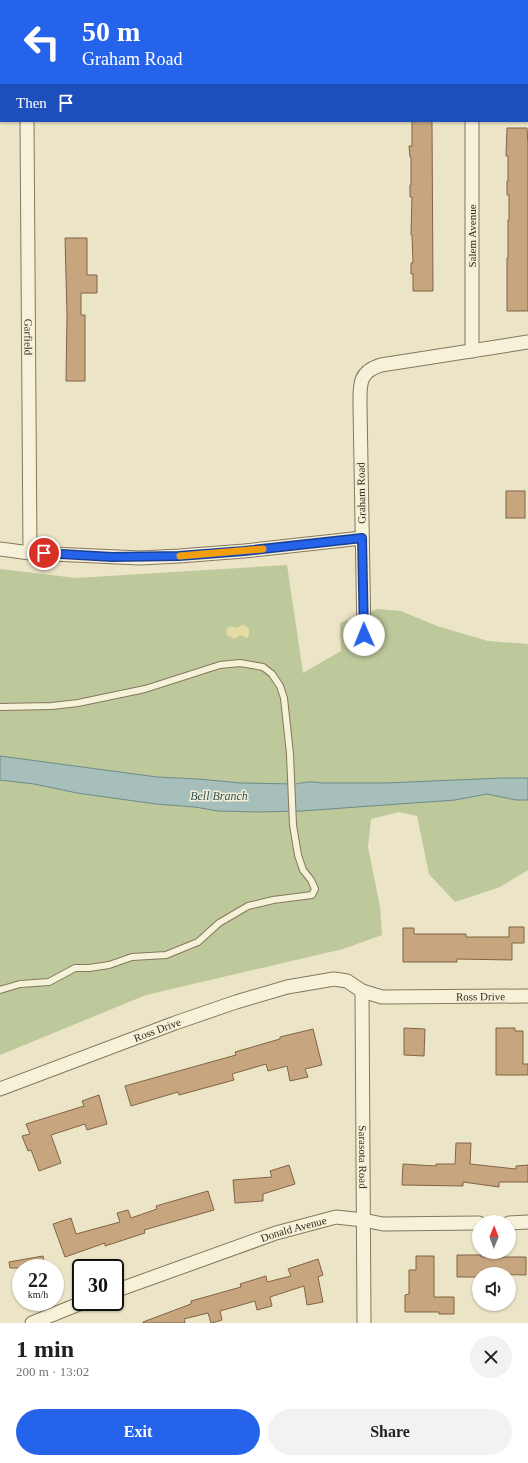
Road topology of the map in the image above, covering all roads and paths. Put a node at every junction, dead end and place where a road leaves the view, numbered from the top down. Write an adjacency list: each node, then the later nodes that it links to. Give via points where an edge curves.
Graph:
1 (27, 122): 7 (street, Garfield)
2 (472, 122): 4 (street, Salem Avenue)
3 (528, 342): 4 (street, Graham Road)
4 (472, 351): 5 (street, Graham Road, via 381,365 370,368 363,375 360,384)
5 (362, 538): 7 (street, Graham Road, via 179,556 112,557); 8 (street)
6 (0, 549): 7 (street, Graham Road)
7 (30, 553)
8 (364, 635)
9 (0, 707): 10 (lane, via 78,703 144,689 220,665 240,663 263,667 272,674 284,698 290,754 293,825 303,870 315,889 312,896 272,900 248,906 218,923 198,942 166,955 132,957 89,968 75,968 49,982 20,984)
10 (0, 990)
11 (362, 991): 12 (street, Ross Drive, via 382,997); 13 (street, Ross Drive, via 347,981 334,979 287,988 175,1023); 14 (street, Sarasota Road)
12 (528, 996)
13 (0, 1089)
14 (363, 1220): 16 (street, Donald Avenue, via 383,1224); 18 (street, Donald Avenue, via 336,1217 304,1225); 21 (street, Sarasota Road)
15 (528, 1222): 17 (street)
16 (472, 1223)
17 (516, 1223)
18 (124, 1288)
19 (72, 1307): 20 (street)
20 (32, 1323)
21 (364, 1323)

